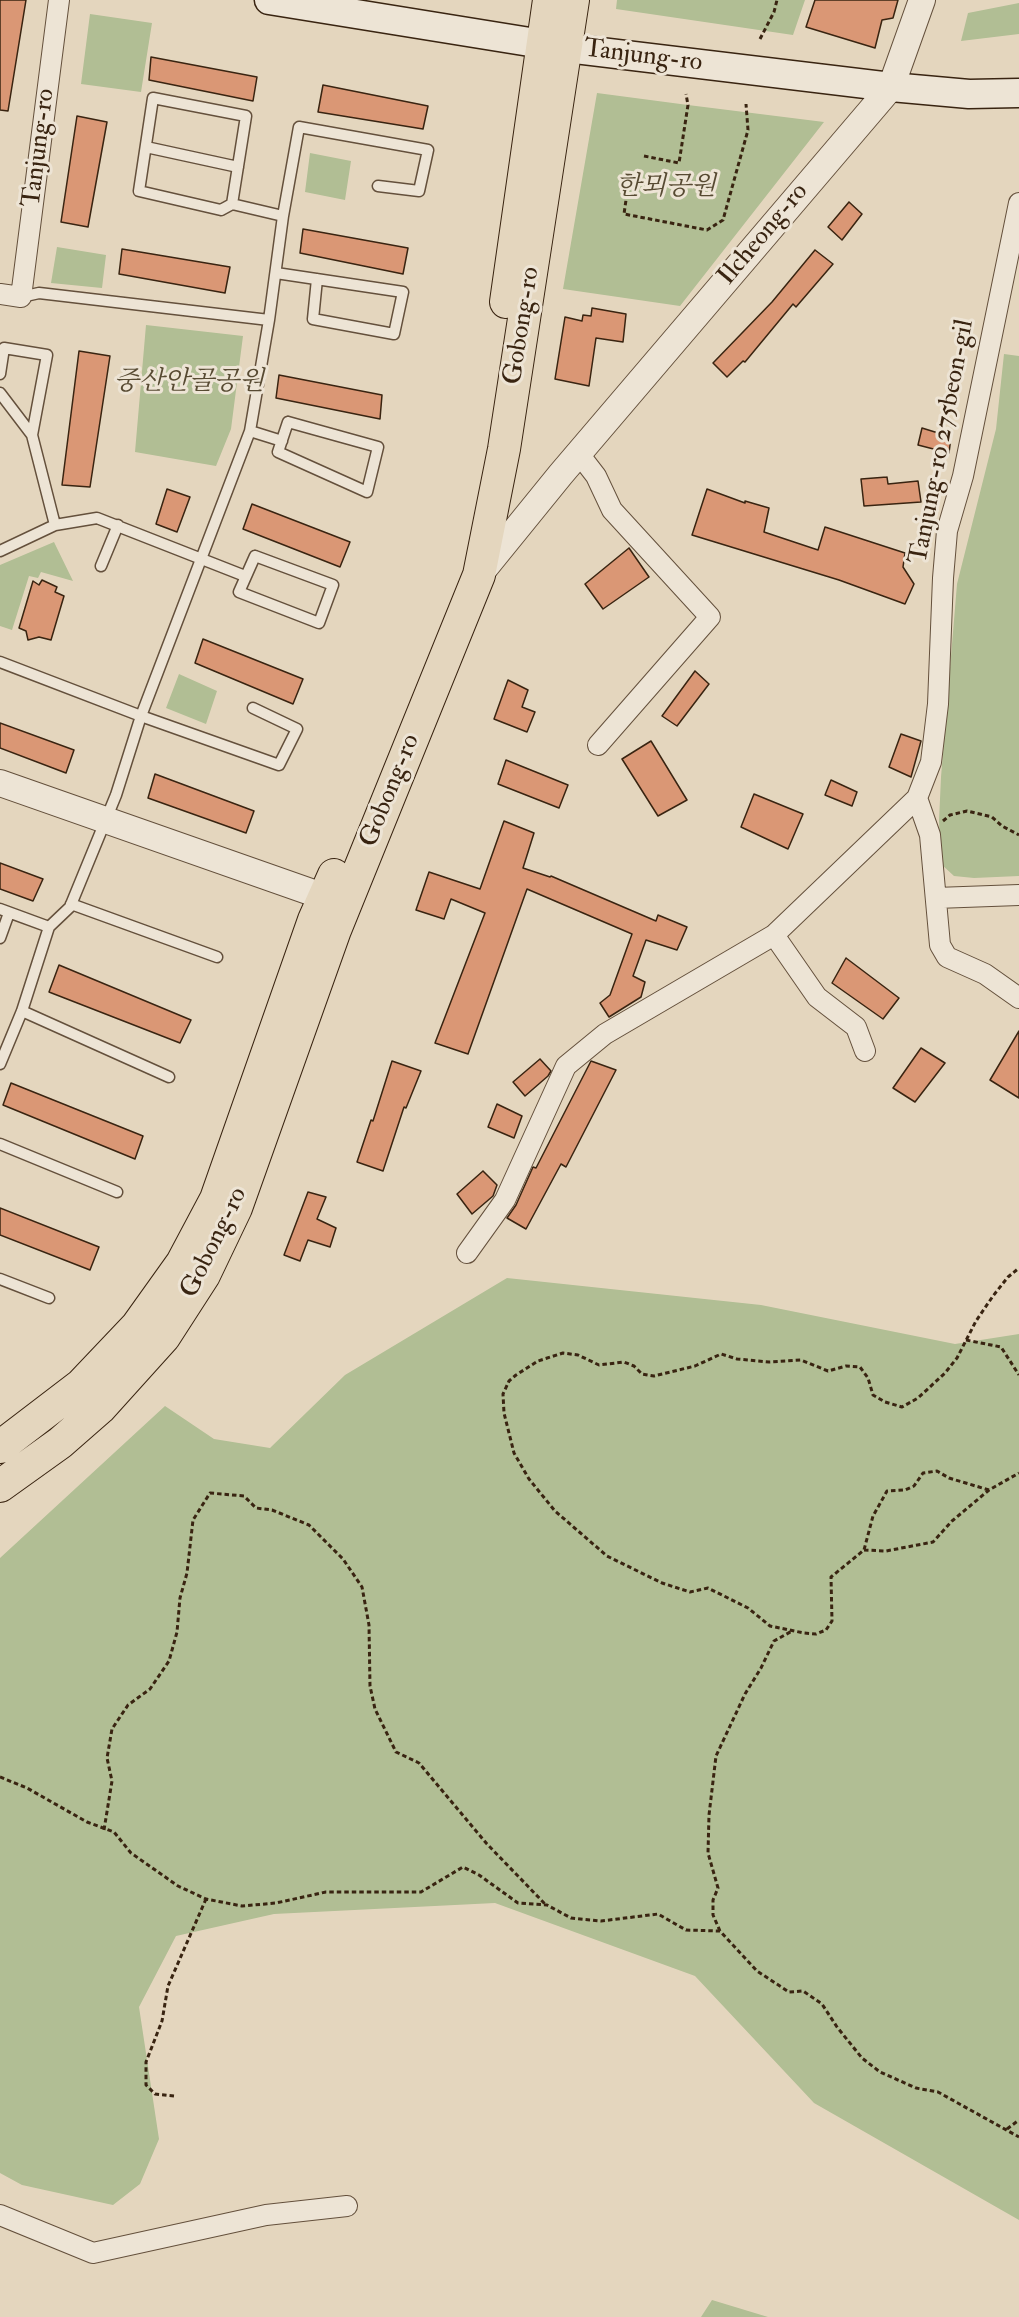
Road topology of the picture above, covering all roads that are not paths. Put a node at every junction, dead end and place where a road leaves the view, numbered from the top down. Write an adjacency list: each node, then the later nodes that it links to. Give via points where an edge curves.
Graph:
1 (59, 0): 18 (street, Tanjung-ro)
2 (269, 0): 6 (main road, Tanjung-ro)
3 (549, 0): 6 (main road, Gobong-ro)
4 (573, 0): 6 (main road, Gobong-ro)
5 (922, 0): 7 (street, Ilcheong-ro)
6 (554, 46): 7 (main road, Tanjung-ro); 31 (main road, Gobong-ro, via 504,449); 42 (main road, Gobong-ro, via 486,445 457,573)
7 (891, 87): 8 (main road, Tanjung-ro, via 969,94); 25 (street, Ilcheong-ro)
8 (1019, 93)
9 (146, 147): 10 (lane); 10 (lane, via 153,98 246,116); 12 (lane, via 139,192 221,210)
10 (238, 167): 12 (lane)
11 (378, 186): 14 (lane, via 419,191 428,150 299,127)
12 (232, 204): 14 (lane)
13 (1018, 210): 38 (street, Tanjung-ro 275beon-gil, via 963,476 947,531 939,704 931,762)
14 (283, 216): 15 (lane)
15 (276, 273): 16 (lane); 19 (lane)
16 (317, 279): 16 (lane, via 403,292 394,334 313,319)
17 (0, 294): 18 (street)
18 (21, 297): 19 (lane, via 39,293)
19 (269, 320): 22 (lane)
20 (0, 374): 23 (lane, via 3,348 47,355)
21 (0, 393): 23 (lane)
22 (250, 431): 24 (lane); 29 (lane)
23 (32, 435): 26 (lane)
24 (282, 441): 24 (lane, via 278,452 367,492 378,447 288,422)
25 (579, 454): 31 (street, Ilcheong-ro); 36 (street, via 596,476 612,510 710,617)
26 (55, 525): 27 (lane, via 98,518); 28 (lane)
27 (118, 525): 29 (lane); 30 (lane)
28 (0, 551)
29 (201, 559): 32 (lane); 35 (lane)
30 (101, 566)
31 (479, 574): 42 (main road, Gobong-ro)
32 (245, 576): 32 (lane, via 239,592 319,623 333,585 255,556)
33 (0, 662): 35 (lane)
34 (253, 708): 35 (lane, via 297,729 279,765)
35 (141, 716): 39 (lane)
36 (598, 745)
37 (0, 783): 39 (street)
38 (917, 798): 41 (street, via 930,835); 46 (street, Tanjung-ro 275beon-gil)
39 (105, 819): 42 (street); 43 (lane)
40 (1019, 895): 41 (street)
41 (936, 898): 49 (street, via 940,945 947,957 985,974)
42 (335, 900): 59 (main road, Gobong-ro, via 314,920 216,1199 182,1263 137,1326 81,1385); 60 (main road, Gobong-ro, via 236,1208 204,1275 164,1337 100,1408)
43 (71, 904): 45 (lane); 48 (lane)
44 (5, 911): 45 (lane); 47 (lane)
45 (49, 927): 50 (lane)
46 (774, 934): 51 (street, via 817,997 856,1027); 56 (street, Tanjung-ro 275beon-gil, via 605,1034 566,1066 505,1200)
47 (0, 938)
48 (217, 957)
49 (1019, 998)
50 (22, 1011): 52 (lane); 53 (lane)
51 (866, 1051)
52 (0, 1064)
53 (169, 1077)
54 (0, 1144): 55 (lane)
55 (117, 1192)
56 (467, 1253)
57 (0, 1278): 58 (lane)
58 (49, 1298)
59 (0, 1447)
60 (0, 1486)
61 (347, 2206): 62 (street, via 266,2215 93,2253)
62 (0, 2215)

